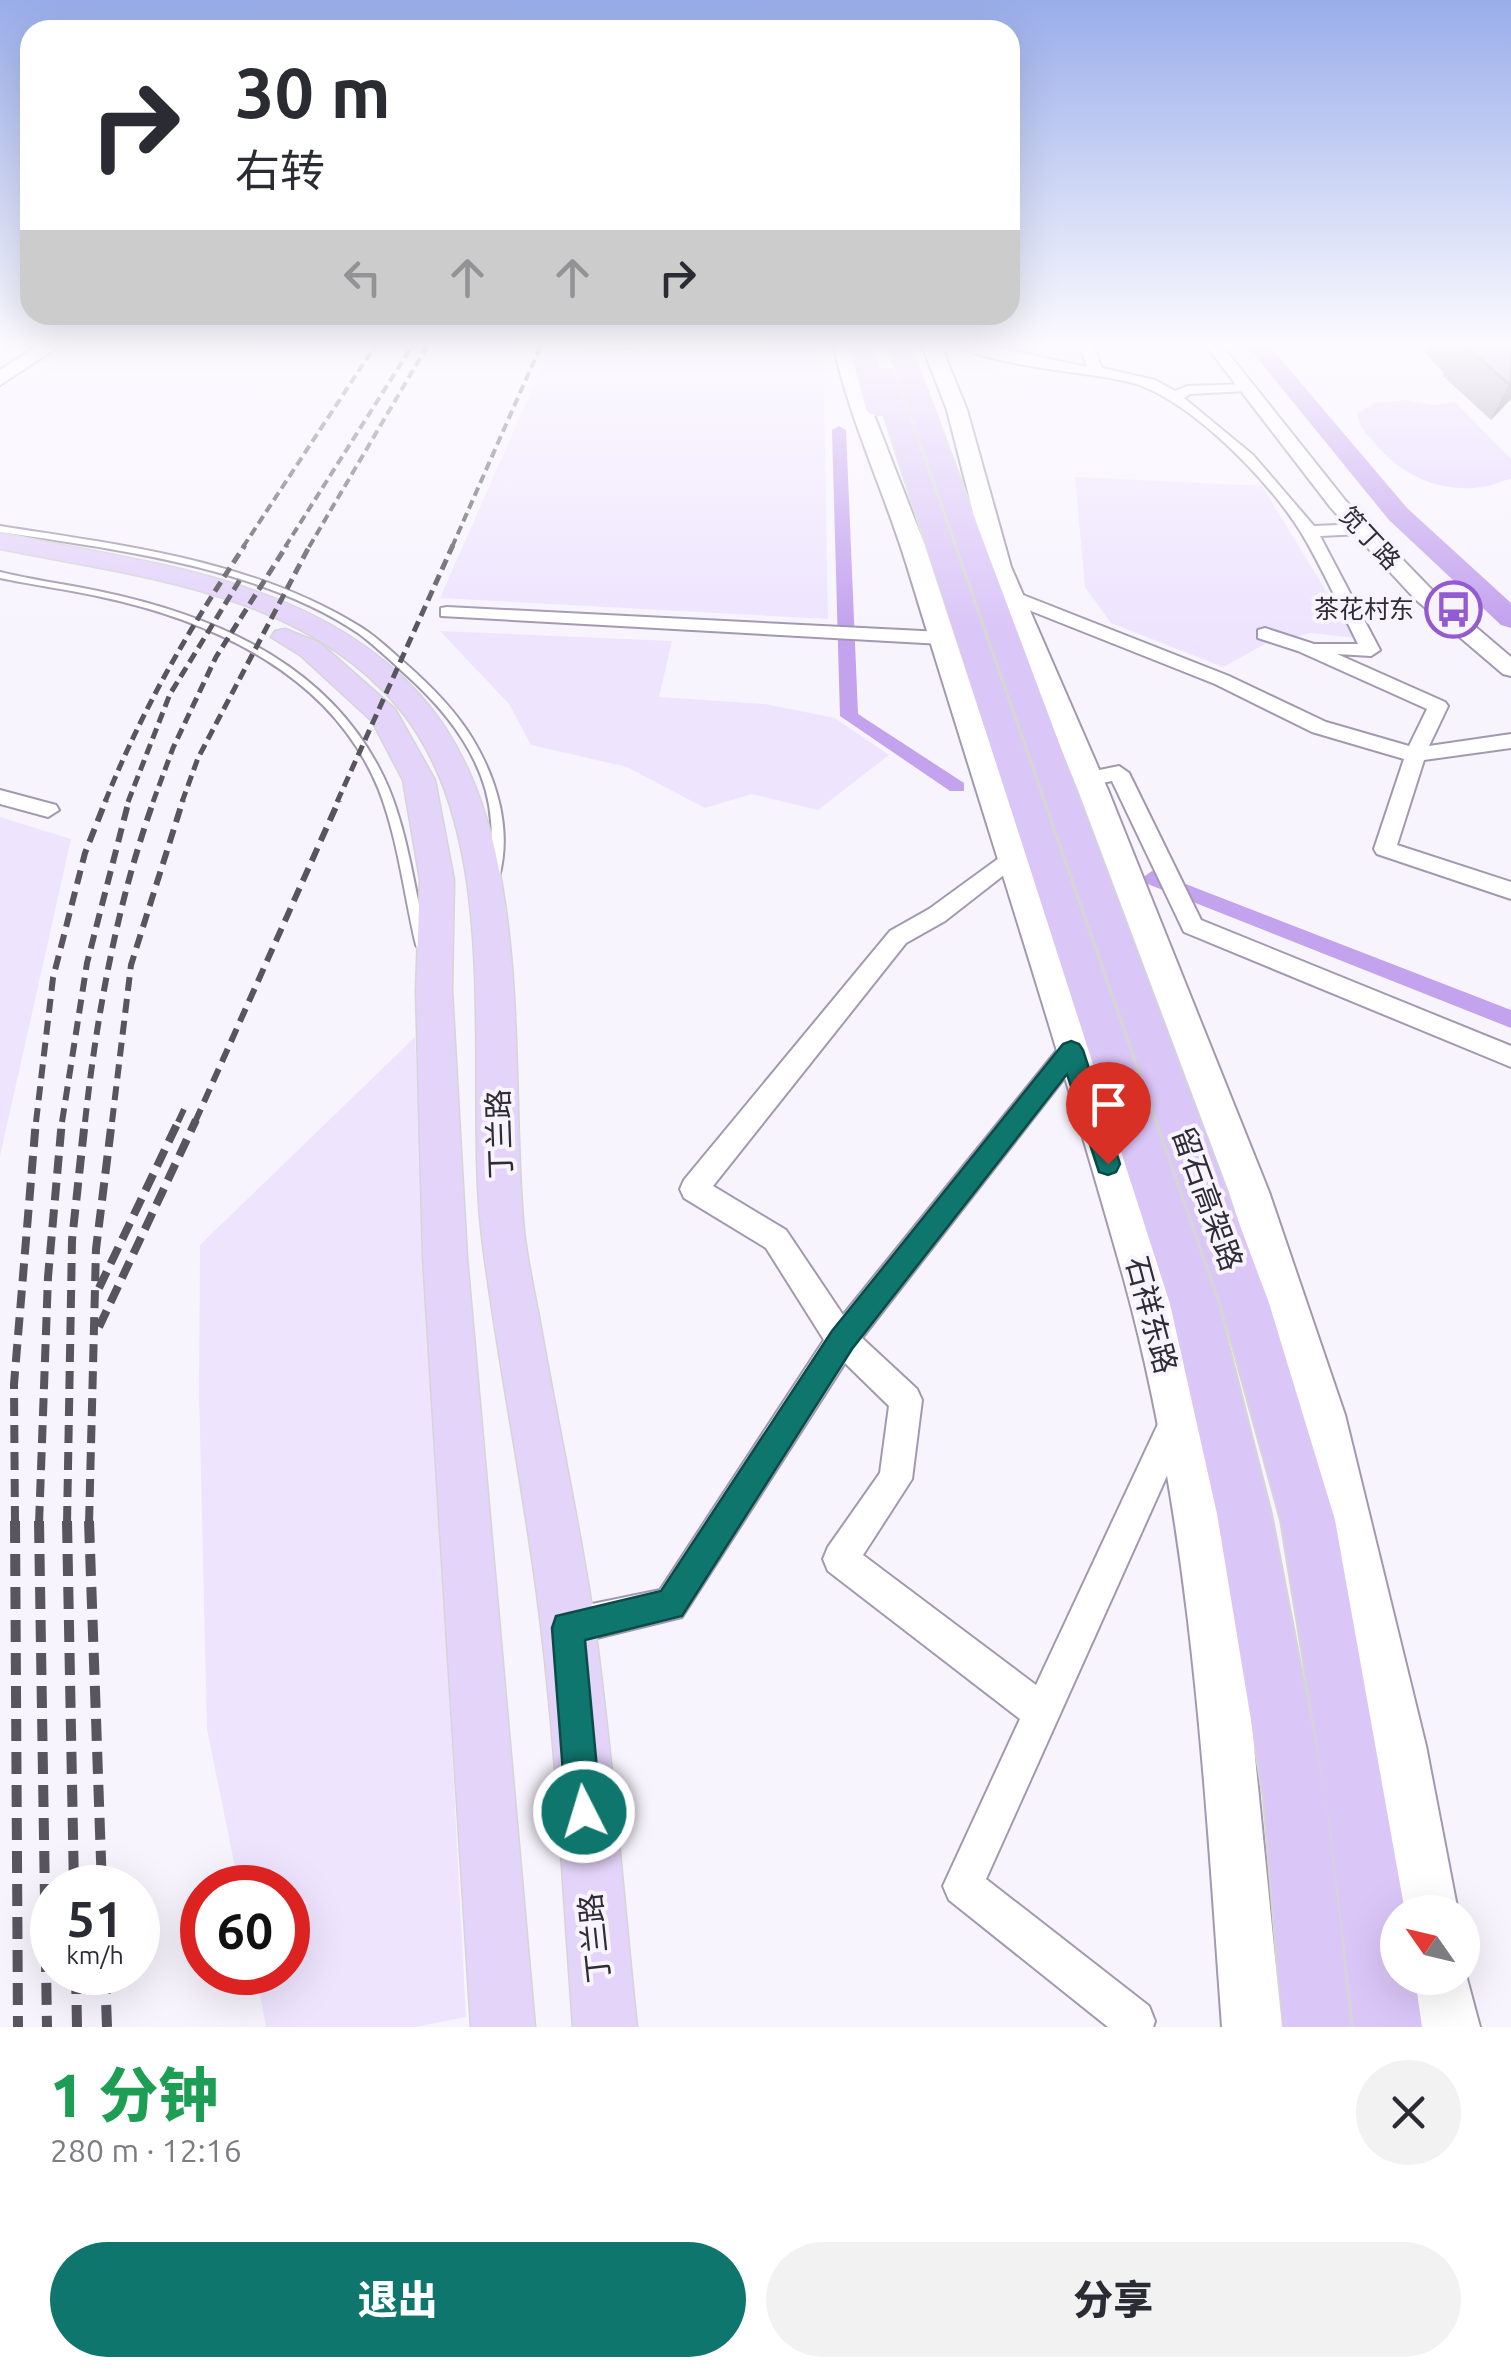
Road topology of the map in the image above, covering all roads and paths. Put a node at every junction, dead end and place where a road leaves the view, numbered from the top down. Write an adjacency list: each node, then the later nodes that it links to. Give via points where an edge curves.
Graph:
1 (889, 438): 18 (main road, 石祥东路)
2 (889, 438): 10 (highway)
3 (903, 438): 10 (highway, 留石高架路)
4 (933, 438): 9 (highway, 留石高架路)
5 (944, 438): 9 (highway)
6 (965, 438): 18 (main road, 石祥东路, via 1000,568)
7 (1229, 438): 13 (street)
8 (1288, 438): 12 (street, 笕丁路)
9 (947, 475): 18 (highway, 留石高架路)
10 (917, 483): 18 (highway, 留石高架路)
11 (0, 529): 29 (lane, via 161,556 310,602 356,627 430,689 483,764 496,815)
12 (1362, 529): 13 (street); 21 (street, 笕丁路, via 1422,594)
13 (1309, 531): 20 (street, via 1371,650)
14 (0, 541): 29 (main road, 丁兰路, via 208,583 295,614 344,643 409,701 448,760 474,838)
15 (0, 557): 30 (main road, 丁兰路, via 137,582 218,605 310,648 384,716 419,780 437,880)
16 (0, 575): 30 (lane, via 116,598 224,632 284,664 319,694 350,727 384,790)
17 (447, 612): 18 (street, via 881,635)
18 (980, 624): 23 (street, via 1222,680 1319,727); 24 (main road, 石祥东路); 27 (main road, 石祥东路); 43 (highway, 留石高架路, via 1194,1304 1244,1514 1295,1799); 44 (highway, 留石高架路, via 1245,1303 1308,1520 1360,1817)
19 (1266, 634): 20 (street)
20 (1305, 647): 23 (street, via 1438,706)
21 (1511, 669)
22 (1511, 742): 23 (street)
23 (1416, 755): 28 (street, via 1385,849)
24 (1088, 779): 32 (street, via 1119,772 1192,926); 37 (main road, 石祥东路, via 1249,1192 1323,1415 1400,1746)
25 (0, 797): 26 (street)
26 (48, 810)
27 (1010, 858): 31 (main road, 石祥东路); 33 (street, via 898,938 694,1189 776,1238)
28 (1511, 891)
29 (494, 962): 35 (main road, 丁兰路, via 503,1232)
30 (434, 990): 39 (main road, 丁兰路, via 444,1258)
31 (1071, 1050): 33 (street); 34 (main road, 石祥东路, via 1144,1278)
32 (1511, 1057)
33 (842, 1340): 35 (street, via 670,1605); 36 (street, via 906,1400 896,1479 840,1558)
34 (1178, 1416): 36 (street); 42 (main road, 石祥东路, via 1220,1657)
35 (568, 1628): 40 (main road, 丁兰路)
36 (1042, 1712): 41 (street, via 963,1886 1134,2021)
37 (1427, 1895)
38 (1444, 1995): 45 (main road)
39 (503, 2027)
40 (605, 2027)
41 (1132, 2027)
42 (1252, 2027)
43 (1317, 2027)
44 (1388, 2027)
45 (1450, 2027)

